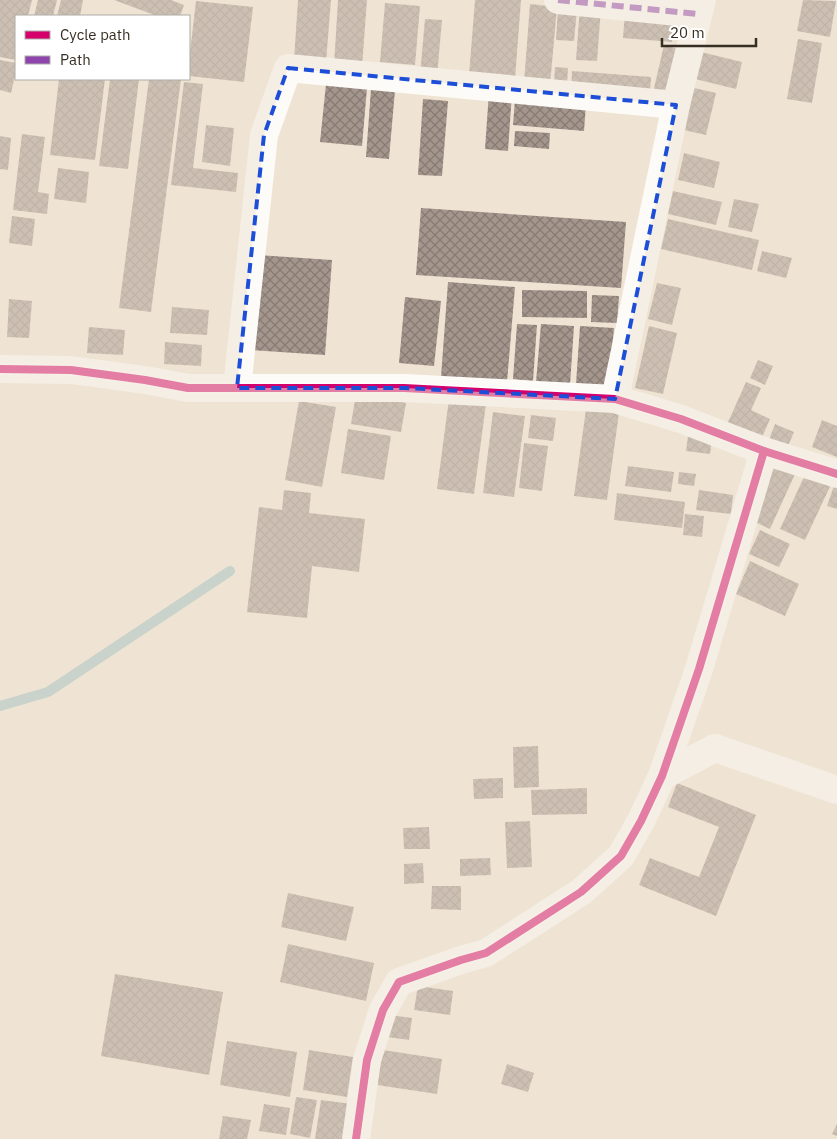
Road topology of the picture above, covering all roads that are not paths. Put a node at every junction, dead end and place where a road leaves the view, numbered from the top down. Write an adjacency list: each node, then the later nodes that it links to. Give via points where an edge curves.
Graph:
1 (558, 0): 2 (street)
2 (700, 7): 3 (street)
3 (676, 105): 5 (street, via 288,68 264,135); 6 (street)
4 (0, 369): 5 (street, via 71,370 188,388)
5 (237, 388): 6 (street, via 404,388)
6 (615, 399): 7 (street, via 681,419)
7 (764, 452): 8 (street); 9 (street, via 699,668)
8 (837, 474)
9 (662, 776): 10 (street, via 716,748); 11 (street, via 621,856 582,892 486,953 399,982 383,1010 367,1060)
10 (837, 790)
11 (356, 1139)

